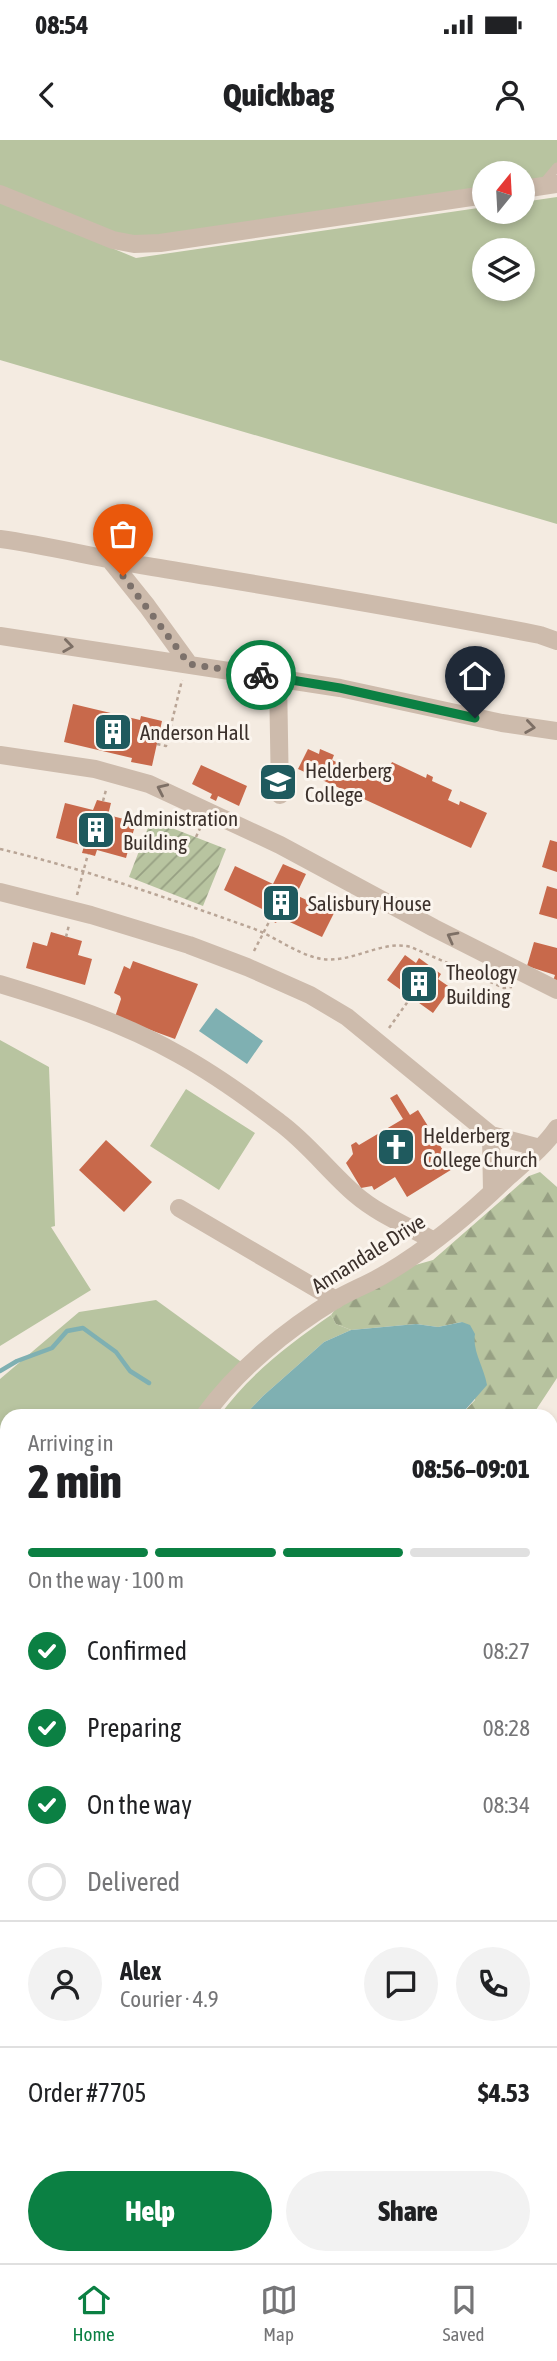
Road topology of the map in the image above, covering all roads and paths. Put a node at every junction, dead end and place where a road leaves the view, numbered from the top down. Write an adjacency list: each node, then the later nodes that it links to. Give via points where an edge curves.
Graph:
1 (557, 167): 2 (lane)
2 (540, 187)
3 (0, 194): 4 (street, via 113,240 134,244)
4 (472, 197)
5 (0, 539): 6 (street)
6 (110, 560): 8 (street, via 427,613); 9 (street)
7 (0, 636): 9 (street, one-way to 9)
8 (557, 641)
9 (187, 663): 10 (street); 12 (path, via 166,746)
10 (278, 678): 11 (street, one-way to 11); 14 (street)
11 (557, 731)
12 (157, 744)
13 (0, 755): 25 (street, one-way to 13, via 280,845 149,783 95,769)
14 (280, 795)
15 (0, 849): 17 (path)
16 (88, 855): 17 (path)
17 (84, 870): 19 (path); 21 (path)
18 (0, 892): 27 (street, via 143,931 247,967 331,1007)
19 (77, 897)
20 (270, 920): 21 (path)
21 (264, 933): 22 (path); 24 (path, via 327,960 407,945 504,988)
22 (252, 956)
23 (0, 984): 33 (street, via 51,999 178,1054 280,1122 358,1197)
24 (518, 987)
25 (557, 990)
26 (411, 996): 27 (path)
27 (379, 1042): 29 (street)
28 (557, 1128): 30 (street, Annandale Drive)
29 (491, 1135): 30 (street); 31 (street)
30 (540, 1148): 31 (street, Annandale Drive)
31 (492, 1192): 33 (street, Annandale Drive)
32 (179, 1208): 34 (street)
33 (434, 1241): 34 (street, Annandale Drive)
34 (336, 1300): 35 (street, Annandale Drive, via 294,1327)
35 (210, 1409)

